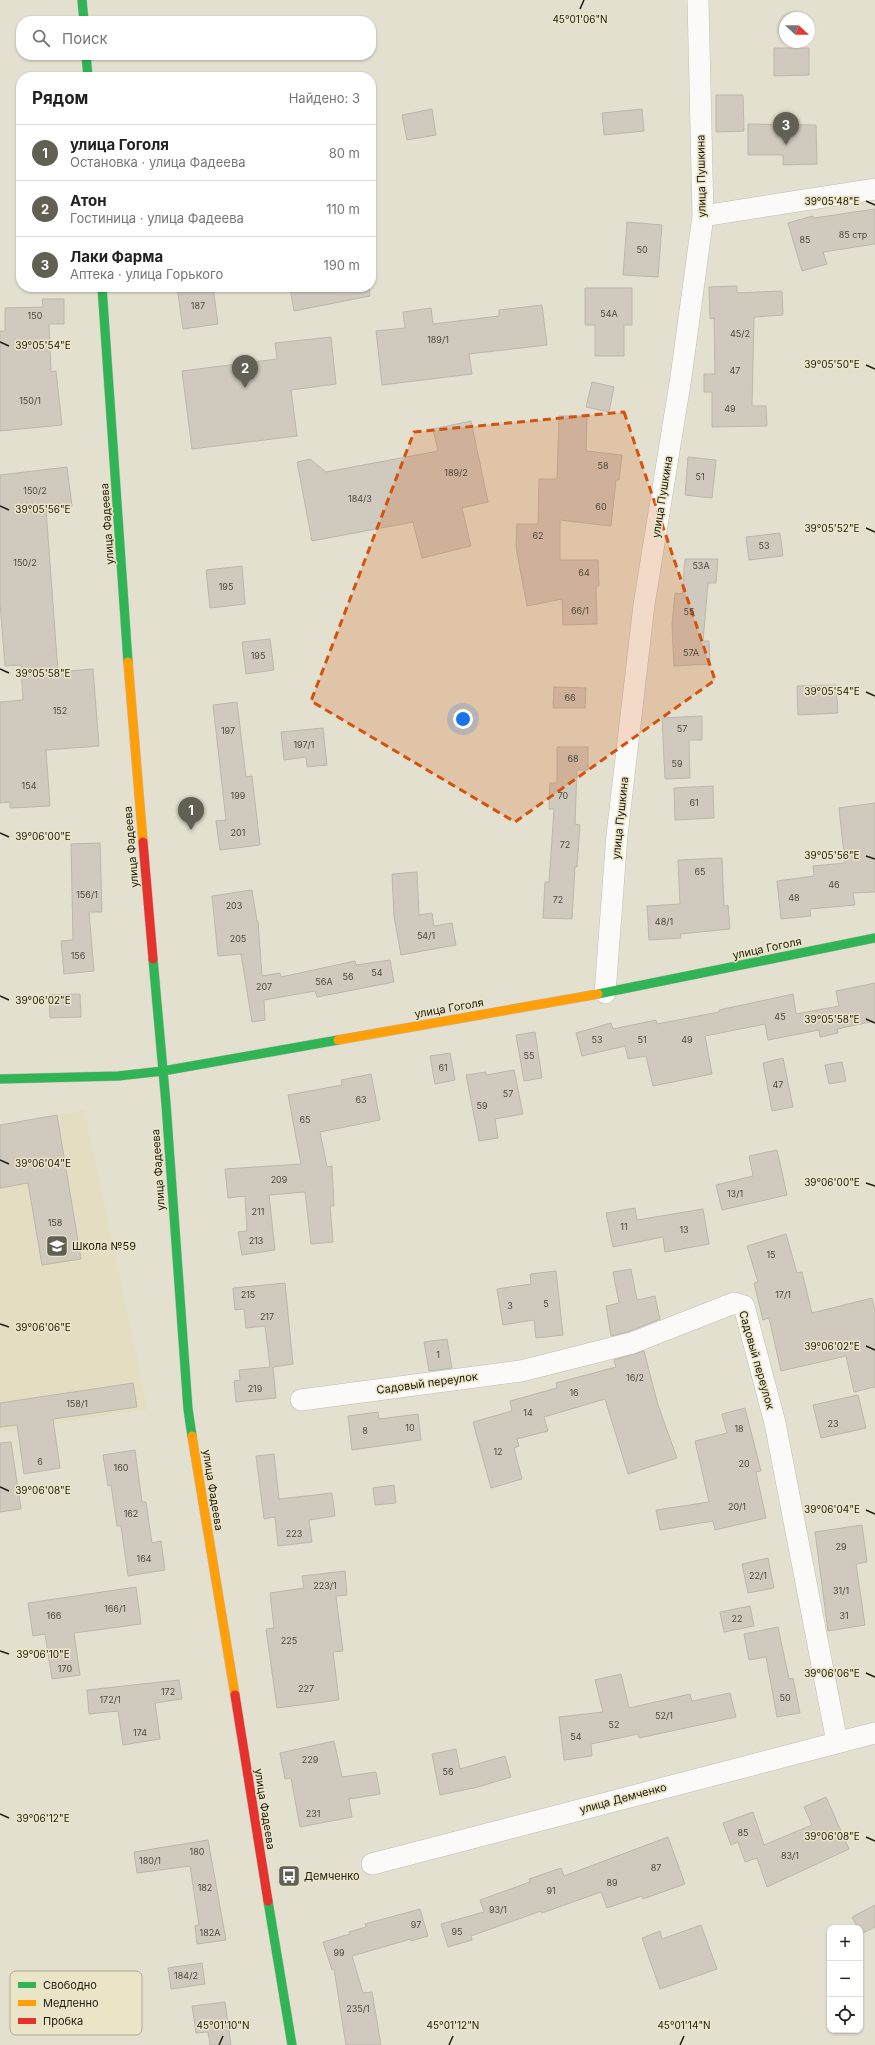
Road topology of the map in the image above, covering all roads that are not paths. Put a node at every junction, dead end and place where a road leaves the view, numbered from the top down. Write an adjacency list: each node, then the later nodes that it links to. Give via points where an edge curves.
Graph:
1 (82, 0): 3 (main road)
2 (698, 0): 7 (street, улица Пушкина)
3 (84, 16)
4 (86, 60): 5 (main road)
5 (88, 72)
6 (875, 189): 7 (street)
7 (703, 216): 10 (street, улица Пушкина, via 681,377 644,605 617,835)
8 (102, 292): 11 (main road, улица Фадеева, via 132,722)
9 (875, 938): 10 (main road, улица Гоголя)
10 (605, 993): 11 (main road, улица Гоголя)
11 (163, 1071): 12 (main road, улица Гоголя, via 118,1076); 17 (main road, улица Фадеева, via 188,1409)
12 (0, 1079)
13 (301, 1400): 15 (street, Садовый переулок, via 520,1371 632,1343 734,1303 744,1306 775,1423)
14 (875, 1733): 15 (street, улица Демченко)
15 (837, 1742): 16 (street, улица Демченко)
16 (372, 1864)
17 (292, 2045)

